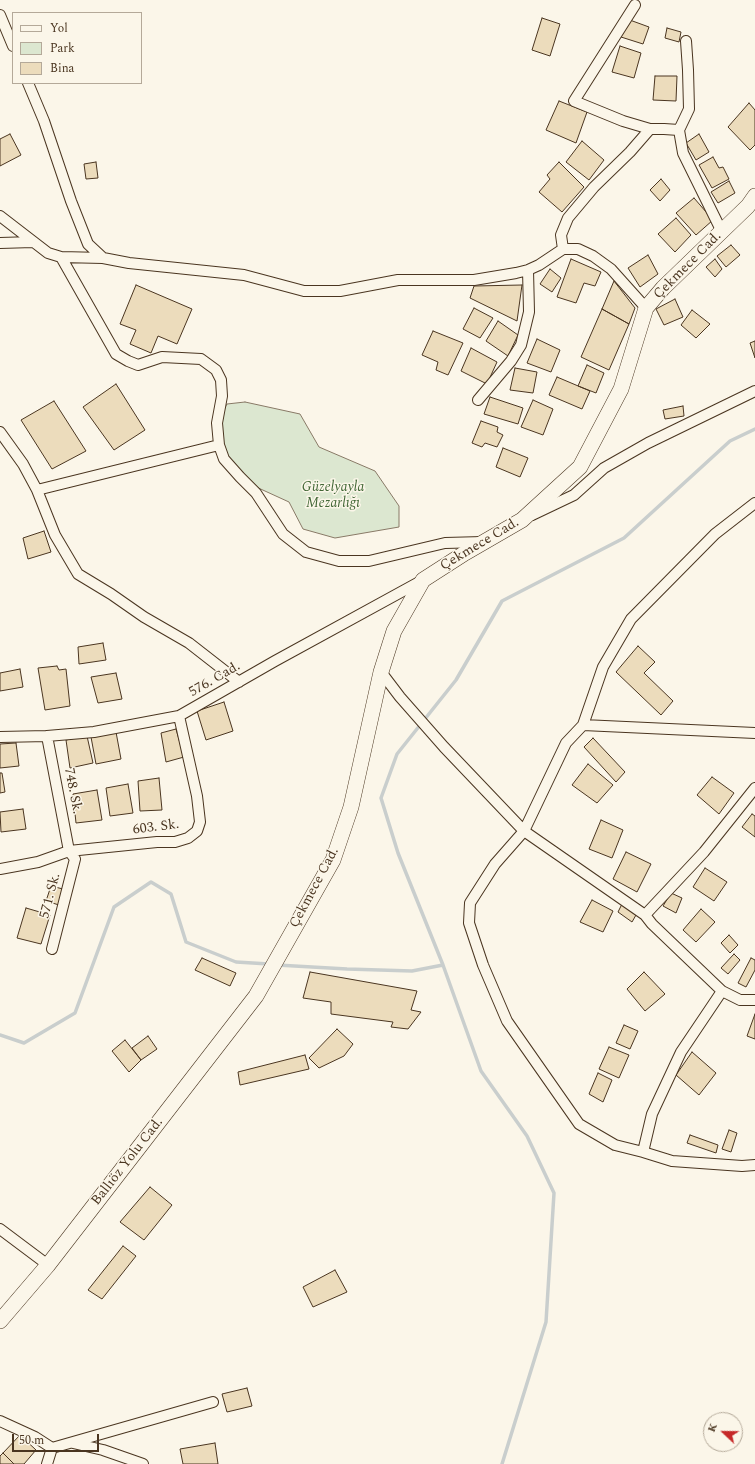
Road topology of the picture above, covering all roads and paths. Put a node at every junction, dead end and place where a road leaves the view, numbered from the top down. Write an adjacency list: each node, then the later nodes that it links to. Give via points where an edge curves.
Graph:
1 (635, 5): 6 (street, via 574,101)
2 (0, 15): 4 (street)
3 (686, 41): 7 (street, via 689,109)
4 (12, 44)
5 (28, 84): 15 (street, via 88,244)
6 (650, 129): 7 (street); 13 (street, via 568,218 561,235)
7 (679, 130): 10 (street, via 683,153)
8 (755, 196): 10 (street, Çekmece Cad.)
9 (0, 216): 11 (street)
10 (722, 232): 17 (street, Çekmece Cad., via 663,288)
11 (33, 242): 12 (street); 14 (street, via 48,253)
12 (0, 243)
13 (564, 249): 16 (street); 17 (street, via 578,249 594,256 611,269)
14 (60, 257): 15 (street); 21 (street, via 116,354 138,365 162,357 201,359 216,370 221,380 222,396 217,423)
15 (103, 258): 16 (street, via 244,275 304,291 340,291 398,280 474,280)
16 (528, 270): 19 (street, via 529,312 521,345)
17 (646, 308): 24 (street, Çekmece Cad., via 620,389 580,467)
18 (755, 391): 24 (street, via 648,443 604,468 574,495)
19 (478, 400)
20 (0, 432): 22 (street, via 23,464)
21 (219, 445): 22 (street); 25 (street, via 224,459 256,493 283,534 306,552 339,561 369,561 445,543)
22 (37, 490): 28 (street, via 55,535 78,574 189,643)
23 (755, 503): 30 (street, via 715,534 631,619 603,667)
24 (522, 520): 25 (street, Çekmece Cad.)
25 (485, 542): 26 (street, Çekmece Cad.)
26 (422, 580): 27 (street, Çekmece Cad., via 394,631); 28 (street, 576. Cad.)
27 (381, 672): 35 (street, via 444,747); 41 (street, Çekmece Cad., via 351,807 333,860)
28 (239, 682): 29 (street, 576. Cad.)
29 (179, 716): 32 (street, 576. Cad., via 94,732); 36 (street, 603. Sk., via 197,796 200,822 197,831 188,838 175,842)
30 (583, 725): 31 (street); 35 (street, via 566,743)
31 (755, 733)
32 (47, 736): 33 (street, 576. Cad.); 36 (street, 748. Sk.)
33 (0, 737)
34 (755, 788): 38 (street, via 704,852)
35 (524, 831): 38 (street); 43 (street, via 495,864 470,903 469,923 483,965 508,1021 579,1124 615,1145)
36 (69, 851): 37 (street, 603. Sk., via 38,862); 39 (street, 571. Sk., via 75,859)
37 (0, 869)
38 (645, 915): 40 (street)
39 (52, 949)
40 (722, 991): 42 (street, via 740,1000); 43 (street, via 681,1052 652,1114)
41 (254, 1000): 46 (street, Ballıöz Yolu Cad.)
42 (755, 1000)
43 (643, 1152): 44 (street, via 672,1161)
44 (755, 1165)
45 (0, 1229): 46 (street)
46 (48, 1264): 47 (street, Ballıöz Yolu Cad.)
47 (0, 1321)
48 (214, 1402): 50 (street)
49 (0, 1421): 51 (street)
50 (71, 1443): 51 (street); 53 (street, via 103,1450)
51 (52, 1448): 52 (street)
52 (47, 1464)
53 (143, 1464)

